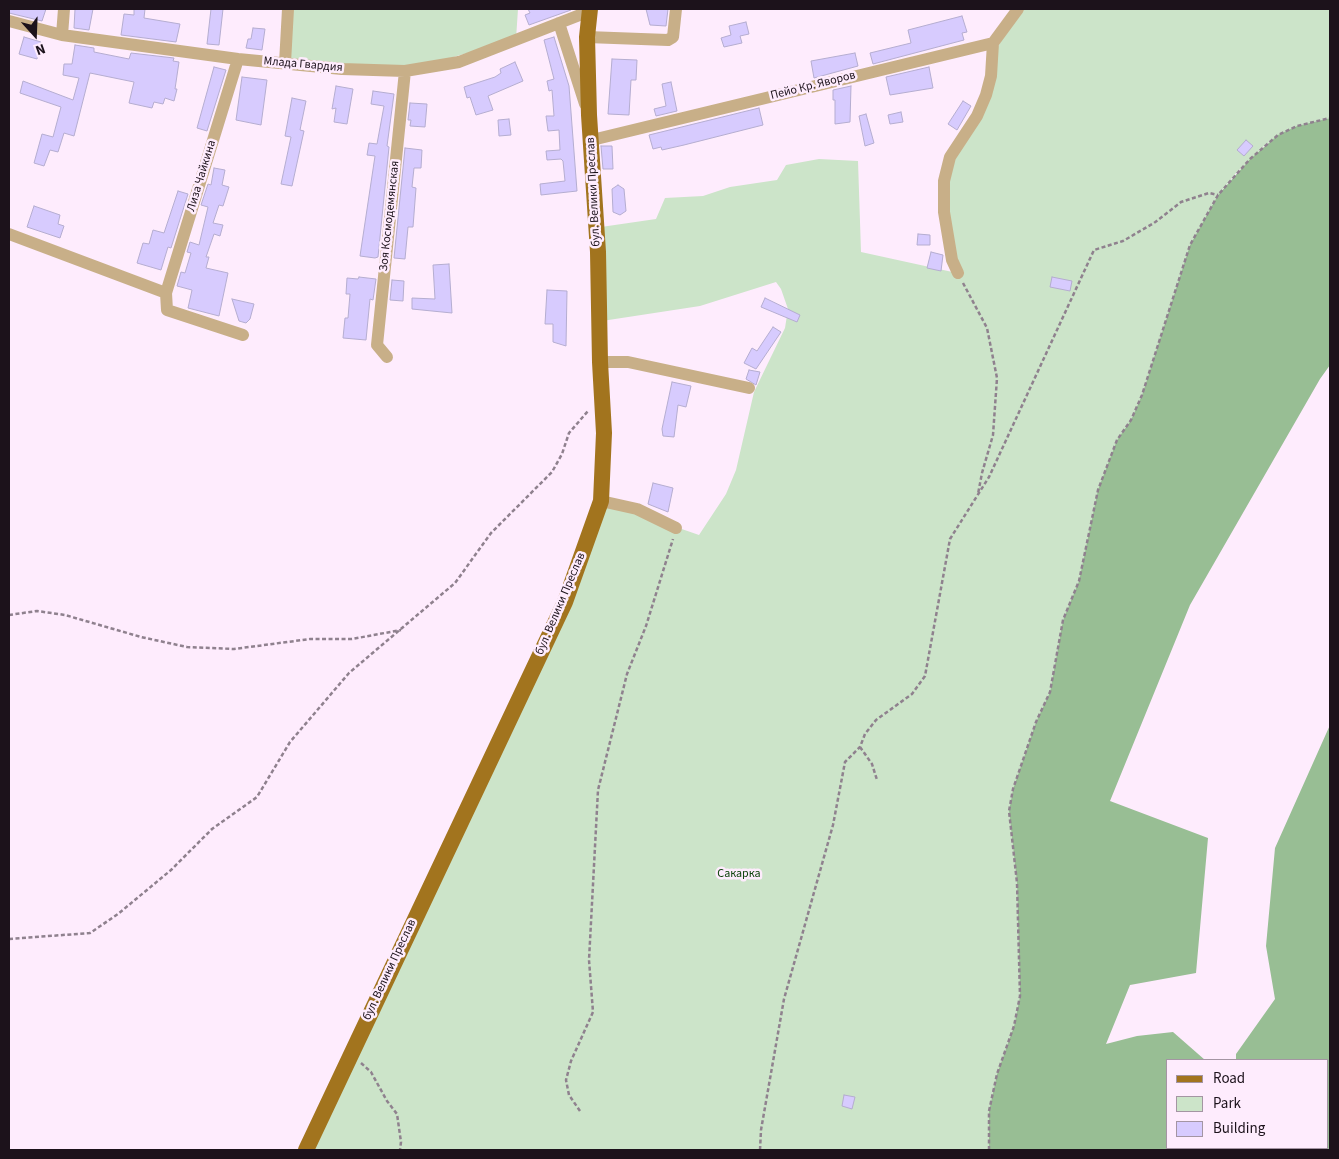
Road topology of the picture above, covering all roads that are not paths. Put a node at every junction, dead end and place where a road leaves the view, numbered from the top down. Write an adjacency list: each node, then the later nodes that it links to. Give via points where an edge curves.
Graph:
1 (64, 9): 8 (street)
2 (288, 9): 12 (street)
3 (676, 9): 9 (street, via 673,37 668,40)
4 (1018, 9): 10 (street)
5 (590, 10): 7 (street, Млада Гвардия); 9 (main road, бул. Велики Преслав)
6 (9, 21): 8 (street, Млада Гвардия)
7 (559, 23): 13 (street, Млада Гвардия, via 459,62); 14 (street)
8 (62, 35): 11 (street, Млада Гвардия)
9 (587, 38): 14 (main road, бул. Велики Преслав)
10 (993, 43): 15 (street, Пейо Кр. Яворов); 17 (street, via 986,95 977,116 950,157 944,181 944,212 952,260)
11 (238, 59): 12 (street, Млада Гвардия); 18 (street, Лиза Чайкина)
12 (285, 63): 13 (street, Млада Гвардия)
13 (405, 71): 20 (street, Зоя Космодемянская, via 377,345)
14 (589, 115): 15 (main road, бул. Велики Преслав)
15 (592, 140): 21 (main road, бул. Велики Преслав)
16 (9, 234): 18 (street)
17 (958, 273)
18 (166, 293): 19 (street, via 167,310)
19 (243, 335)
20 (387, 357)
21 (600, 362): 22 (street, via 628,362); 23 (main road, бул. Велики Преслав, via 604,433)
22 (750, 388)
23 (601, 502): 24 (street, via 637,509); 25 (main road, бул. Велики Преслав, via 565,602)
24 (676, 528)
25 (306, 1150)

